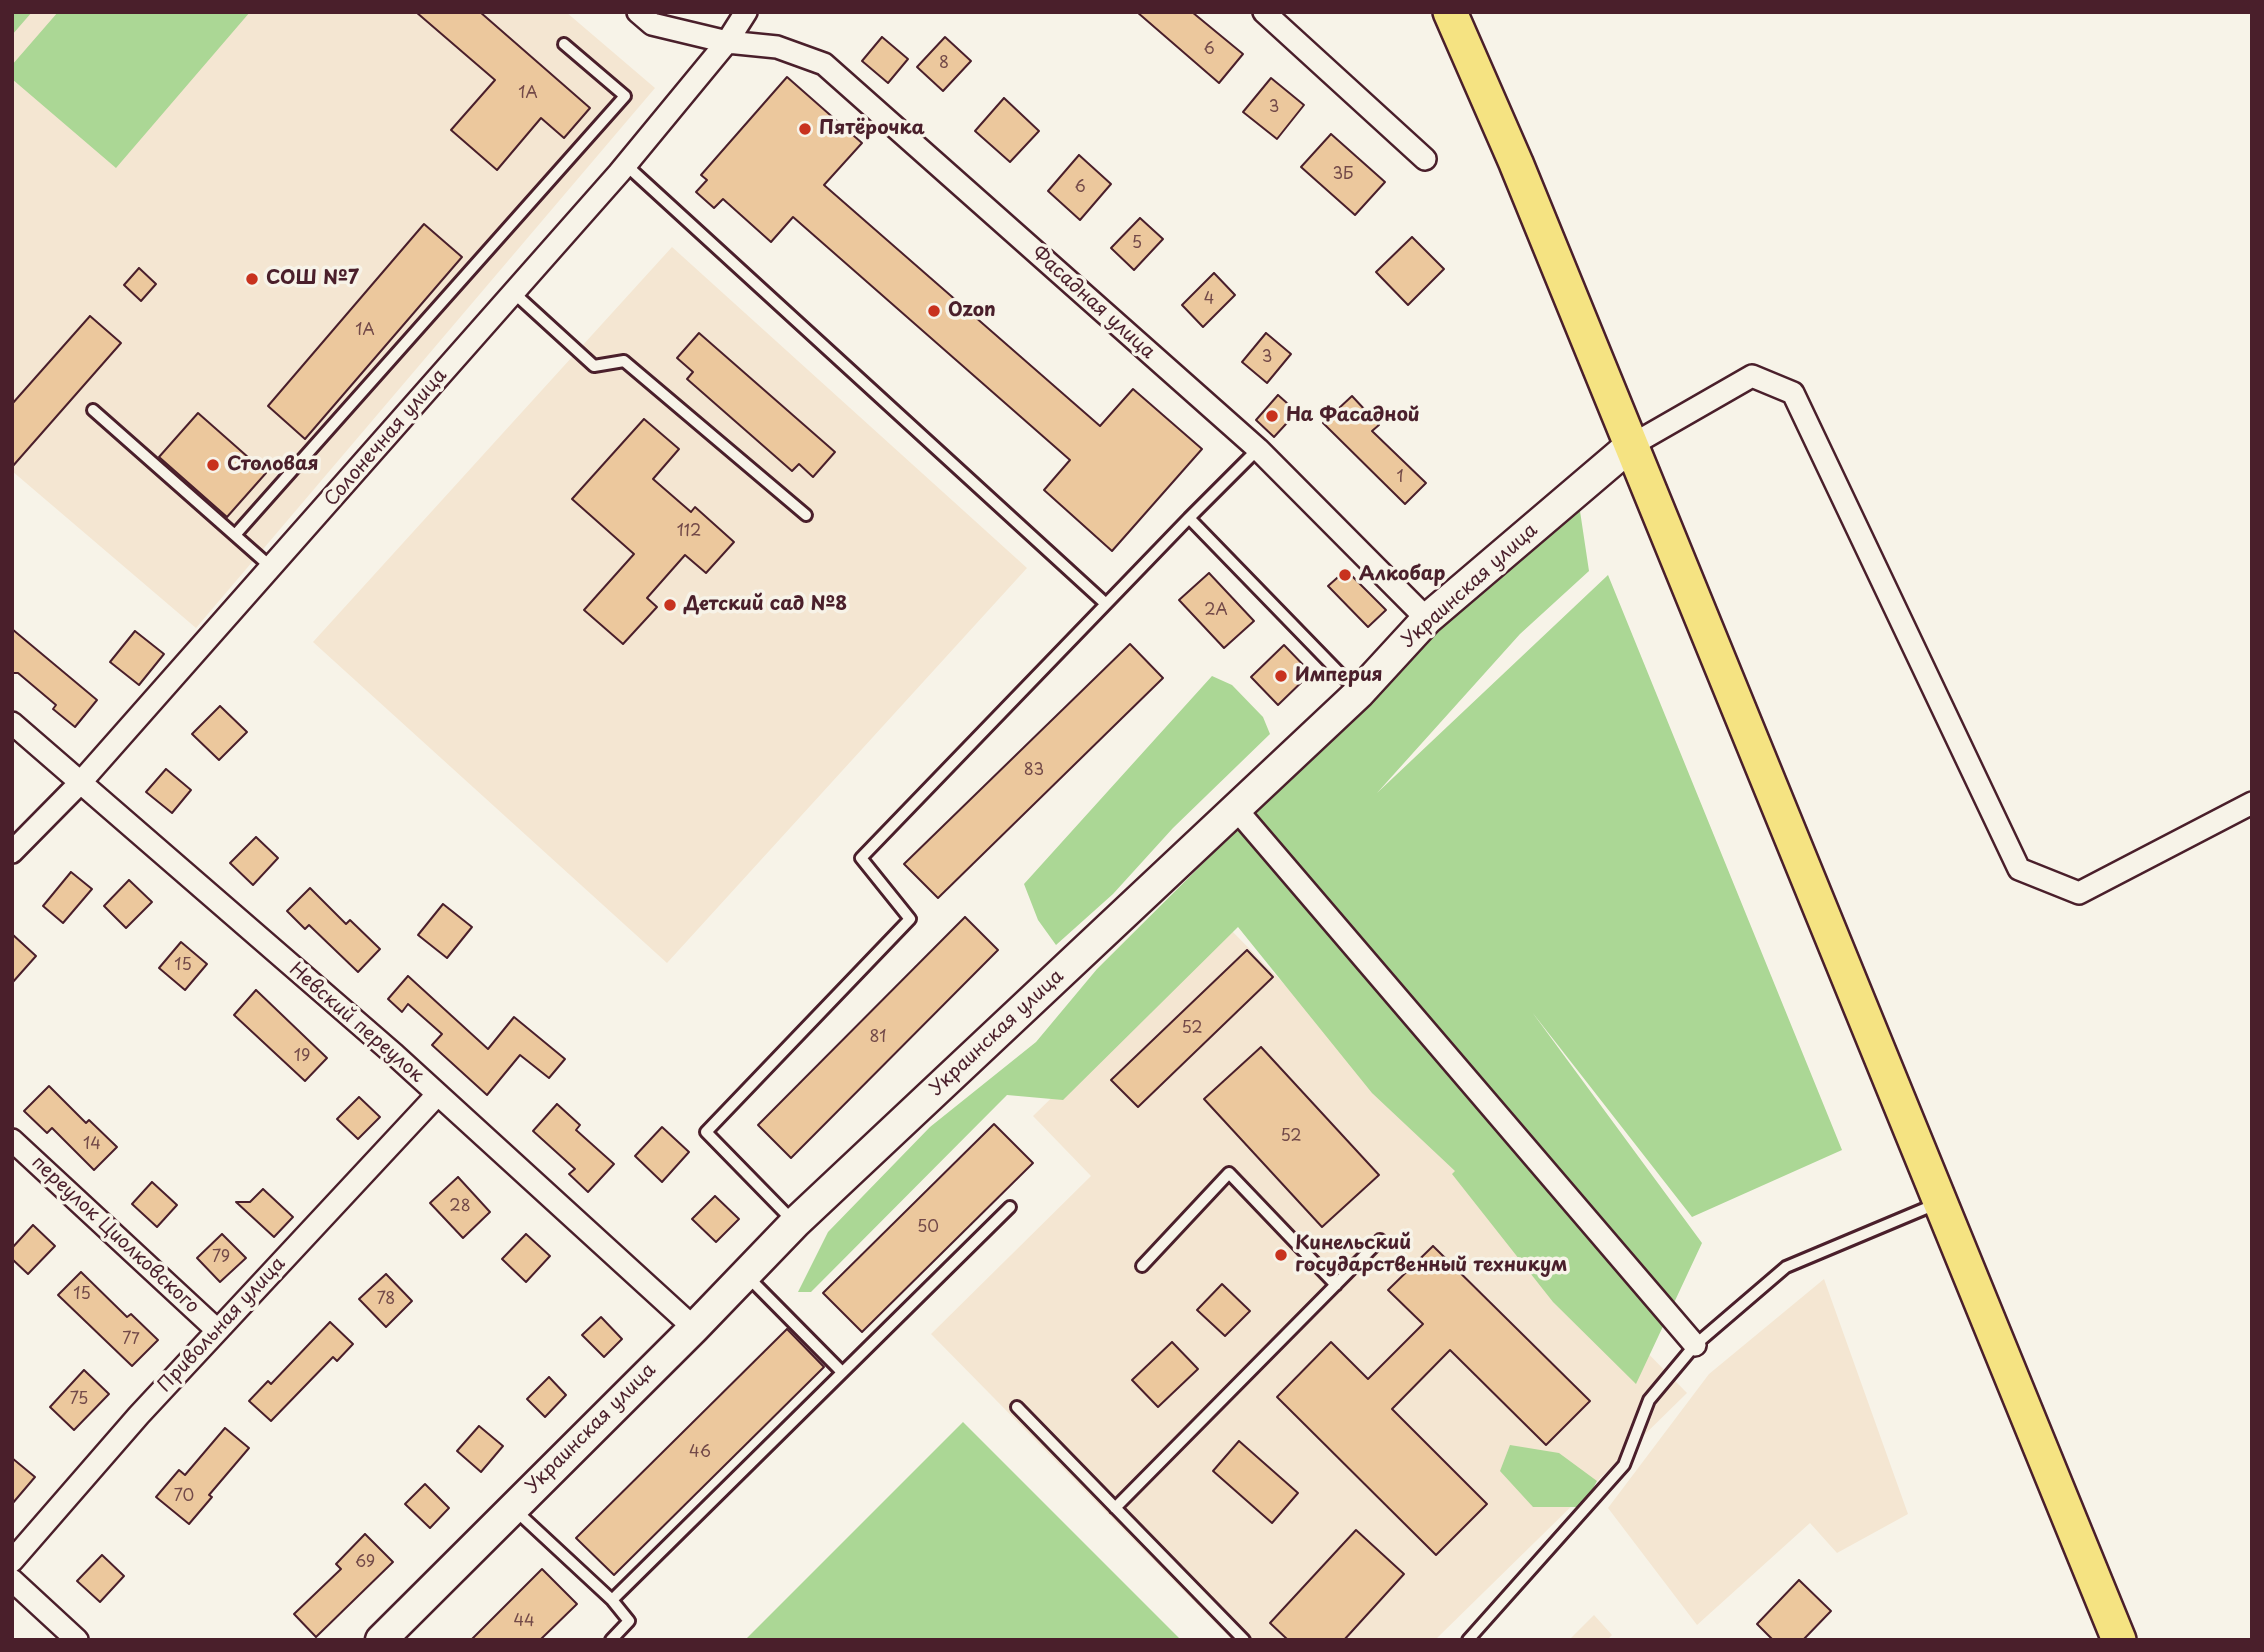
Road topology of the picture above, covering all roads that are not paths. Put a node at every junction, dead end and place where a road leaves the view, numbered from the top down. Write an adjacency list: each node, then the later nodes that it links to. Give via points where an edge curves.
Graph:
1 (638, 12): 5 (street, Фасадная улица, via 652,24)
2 (747, 12): 5 (street, Солонечная улица)
3 (1264, 12): 7 (street)
4 (1450, 12): 11 (main road)
5 (727, 42): 8 (street, Солонечная улица); 12 (street, Фасадная улица, via 777,47 824,64)
6 (565, 44): 15 (lane, via 625,96)
7 (1425, 159)
8 (626, 165): 9 (street, Солонечная улица); 17 (lane)
9 (514, 293): 13 (lane, via 594,366 624,361); 16 (street, Солонечная улица)
10 (93, 410): 15 (lane)
11 (1630, 446): 18 (main road, Украинская улица); 22 (street, via 1752,376 1793,393 2019,869 2079,893); 27 (main road)
12 (1258, 449): 14 (lane); 18 (street, Фасадная улица)
13 (806, 515)
14 (1189, 518): 17 (lane); 19 (lane)
15 (235, 535): 16 (lane)
16 (272, 568): 21 (street, Солонечная улица)
17 (1106, 604): 29 (lane, via 861,858 910,919 706,1132)
18 (1427, 619): 19 (main road, Украинская улица)
19 (1359, 694): 23 (main road, Украинская улица)
20 (12, 723): 21 (street, Невский переулок)
21 (80, 783): 24 (street, Солонечная улица); 25 (street, Невский переулок)
22 (2252, 803)
23 (1236, 809): 29 (main road, Украинская улица); 36 (street)
24 (12, 852)
25 (438, 1095): 34 (street, Невский переулок); 35 (street, Привольная улица)
26 (12, 1140): 35 (street, переулок Циолковского)
27 (1942, 1202): 36 (lane, via 1786,1267); 44 (main road)
28 (1010, 1207): 37 (lane)
29 (795, 1223): 32 (main road, Украинская улица)
30 (1380, 1240): 33 (lane)
31 (1142, 1266): 33 (lane, via 1229,1173)
32 (745, 1274): 34 (main road, Украинская улица); 37 (lane)
33 (1336, 1284): 40 (lane)
34 (694, 1328): 39 (main road, Украинская улица)
35 (218, 1329): 41 (street, Привольная улица)
36 (1695, 1345): 49 (lane, via 1649,1401 1623,1465)
37 (842, 1372): 43 (lane)
38 (1017, 1407): 40 (lane)
39 (512, 1507): 43 (lane); 46 (main road, Украинская улица)
40 (1115, 1508): 48 (lane)
41 (12, 1561)
42 (12, 1580): 45 (street)
43 (612, 1600): 47 (lane, via 629,1621)
44 (2114, 1626)
45 (77, 1640)
46 (381, 1640)
47 (611, 1640)
48 (1244, 1640)
49 (1468, 1640)

